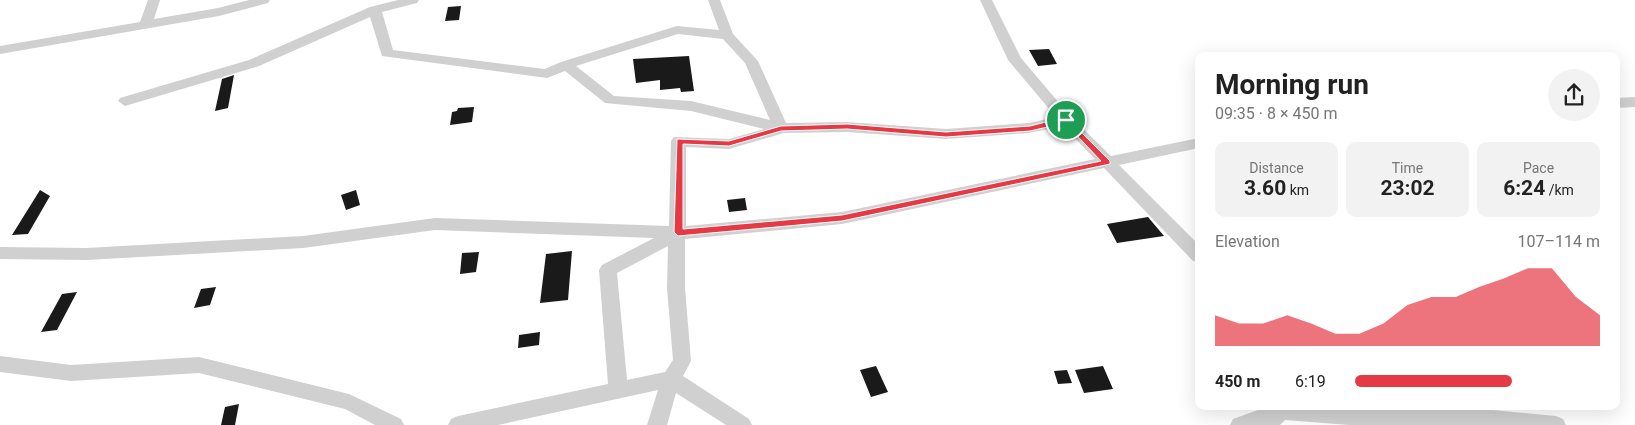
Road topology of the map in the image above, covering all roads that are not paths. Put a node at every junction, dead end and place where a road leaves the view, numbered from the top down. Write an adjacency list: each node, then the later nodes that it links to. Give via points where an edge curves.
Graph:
1 (154, 0): 8 (street)
2 (264, 0): 6 (street)
3 (414, 0): 7 (street)
4 (714, 0): 9 (street)
5 (986, 0): 15 (street, via 1015,60)
6 (220, 6): 8 (street)
7 (375, 10): 11 (street, via 387,53 547,74); 12 (street, via 254,63)
8 (145, 25): 10 (street)
9 (727, 35): 11 (street, via 677,30); 16 (street, via 752,61)
10 (0, 50)
11 (566, 65): 16 (street, via 610,100 691,106)
12 (125, 101)
13 (1635, 102): 14 (street)
14 (1620, 103)
15 (1066, 120): 16 (street, via 1030,128 946,134 847,127); 18 (street)
16 (781, 128): 19 (street, via 729,144 679,141)
17 (1195, 144): 18 (street)
18 (1107, 162): 19 (street, via 842,218); 20 (street)
19 (678, 232): 21 (street, via 435,224 303,242 86,254); 23 (street, via 676,288 682,361); 24 (street, via 608,270)
20 (1195, 252)
21 (0, 253)
22 (0, 364): 28 (street, via 71,374 199,365 349,402)
23 (671, 380): 24 (street); 30 (street); 31 (street)
24 (618, 390): 29 (street)
25 (1278, 410): 32 (street)
26 (1279, 410): 33 (street)
27 (1292, 410): 34 (street, via 1354,417 1471,417)
28 (394, 425)
29 (458, 425)
30 (657, 425)
31 (742, 425)
32 (1240, 425)
33 (1266, 425)
34 (1556, 425)

